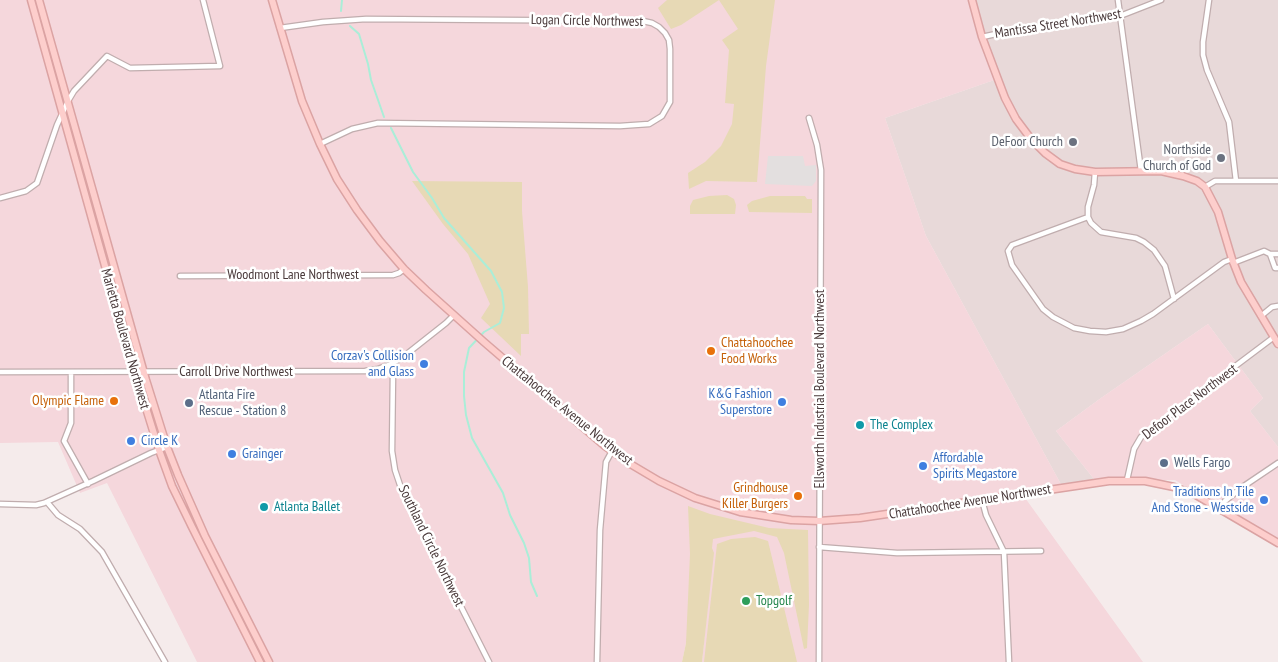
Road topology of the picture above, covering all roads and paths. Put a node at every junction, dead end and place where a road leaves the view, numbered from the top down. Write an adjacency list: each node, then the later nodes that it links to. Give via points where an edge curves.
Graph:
1 (31, 0): 13 (street, Marietta Boulevard Northwest)
2 (39, 0): 12 (street)
3 (203, 0): 12 (street, via 220,66 130,68 107,56)
4 (272, 0): 10 (street, Chattahoochee Avenue Northwest)
5 (972, 0): 11 (street)
6 (1118, 0): 9 (street)
7 (1161, 0): 9 (street, Mantissa Street Northwest)
8 (1209, 0): 18 (street, via 1203,55 1230,122)
9 (1120, 16): 11 (street, Mantissa Street Northwest); 17 (street)
10 (280, 28): 15 (street, Chattahoochee Avenue Northwest, via 302,101); 15 (street, Logan Circle Northwest, via 366,19 643,21 659,27 669,40 670,102 662,116 649,124 378,123 352,129)
11 (982, 37): 16 (street, via 1005,98 1031,139 1060,164)
12 (68, 101): 13 (street); 39 (street)
13 (62, 111): 21 (street, via 37,183 26,191); 38 (street, Marietta Boulevard Northwest)
14 (809, 118): 50 (street, Ellsworth Industrial Boulevard Northwest, via 818,145 821,170)
15 (320, 144): 27 (street, Chattahoochee Avenue Northwest, via 357,210)
16 (1095, 172): 17 (street); 22 (street)
17 (1141, 172): 20 (street, via 1175,174)
18 (1236, 181): 19 (street); 20 (street, via 1215,181)
19 (1278, 181)
20 (1205, 187): 25 (street, via 1218,212)
21 (0, 198)
22 (1088, 217): 29 (street, via 1101,232 1136,238 1154,250 1165,266); 29 (street, via 1009,248 1014,268 1043,310 1065,324 1098,332 1123,329)
23 (1270, 254): 24 (street); 25 (street, via 1264,251); 26 (street, via 1275,268)
24 (1278, 254)
25 (1232, 261): 29 (street, via 1224,262); 32 (street)
26 (1278, 268)
27 (404, 269): 28 (street, Woodmont Lane Northwest, via 393,275); 31 (street, Chattahoochee Avenue Northwest)
28 (180, 276)
29 (1174, 299)
30 (1278, 306): 32 (street)
31 (454, 315): 35 (street, Carroll Drive Northwest); 42 (street, Chattahoochee Avenue Northwest)
32 (1261, 316): 33 (street)
33 (1274, 337): 34 (street); 44 (street, Defoor Place Northwest, via 1142,437 1134,449)
34 (1278, 344)
35 (391, 364): 39 (street, Carroll Drive Northwest, via 364,371); 58 (street, Southland Circle Northwest, via 395,470 401,488)
36 (0, 372): 37 (street, Carroll Drive Northwest)
37 (71, 372): 38 (street, Carroll Drive Northwest); 45 (street, via 71,423 64,441)
38 (134, 372): 39 (street, Carroll Drive Northwest); 41 (street, Marietta Boulevard Northwest)
39 (144, 372): 40 (street)
40 (167, 447): 41 (street); 57 (street, via 205,536)
41 (158, 450): 45 (street); 56 (street, Marietta Boulevard Northwest, via 188,520)
42 (612, 451): 50 (street, Chattahoochee Avenue Northwest, via 660,481 712,504 762,516); 59 (street, via 606,462 600,530)
43 (1278, 463): 49 (street, via 1240,488)
44 (1127, 480): 46 (street, Chattahoochee Avenue Northwest); 49 (street, Chattahoochee Avenue Northwest, via 1174,487)
45 (88, 484): 47 (street)
46 (982, 500): 50 (street, Chattahoochee Avenue Northwest); 54 (street)
47 (46, 502): 48 (street, via 36,505); 55 (street, via 58,515 80,529 102,552)
48 (0, 504)
49 (1220, 508): 51 (street, Chattahoochee Avenue Northwest)
50 (820, 521): 52 (street, Ellsworth Industrial Boulevard Northwest)
51 (1278, 544)
52 (819, 547): 54 (street, via 897,553); 60 (street, Ellsworth Industrial Boulevard Northwest)
53 (1041, 551): 54 (street)
54 (1004, 552): 61 (street)
55 (165, 662)
56 (260, 662)
57 (269, 662)
58 (489, 662)
59 (597, 662)
60 (819, 662)
61 (1009, 662)

